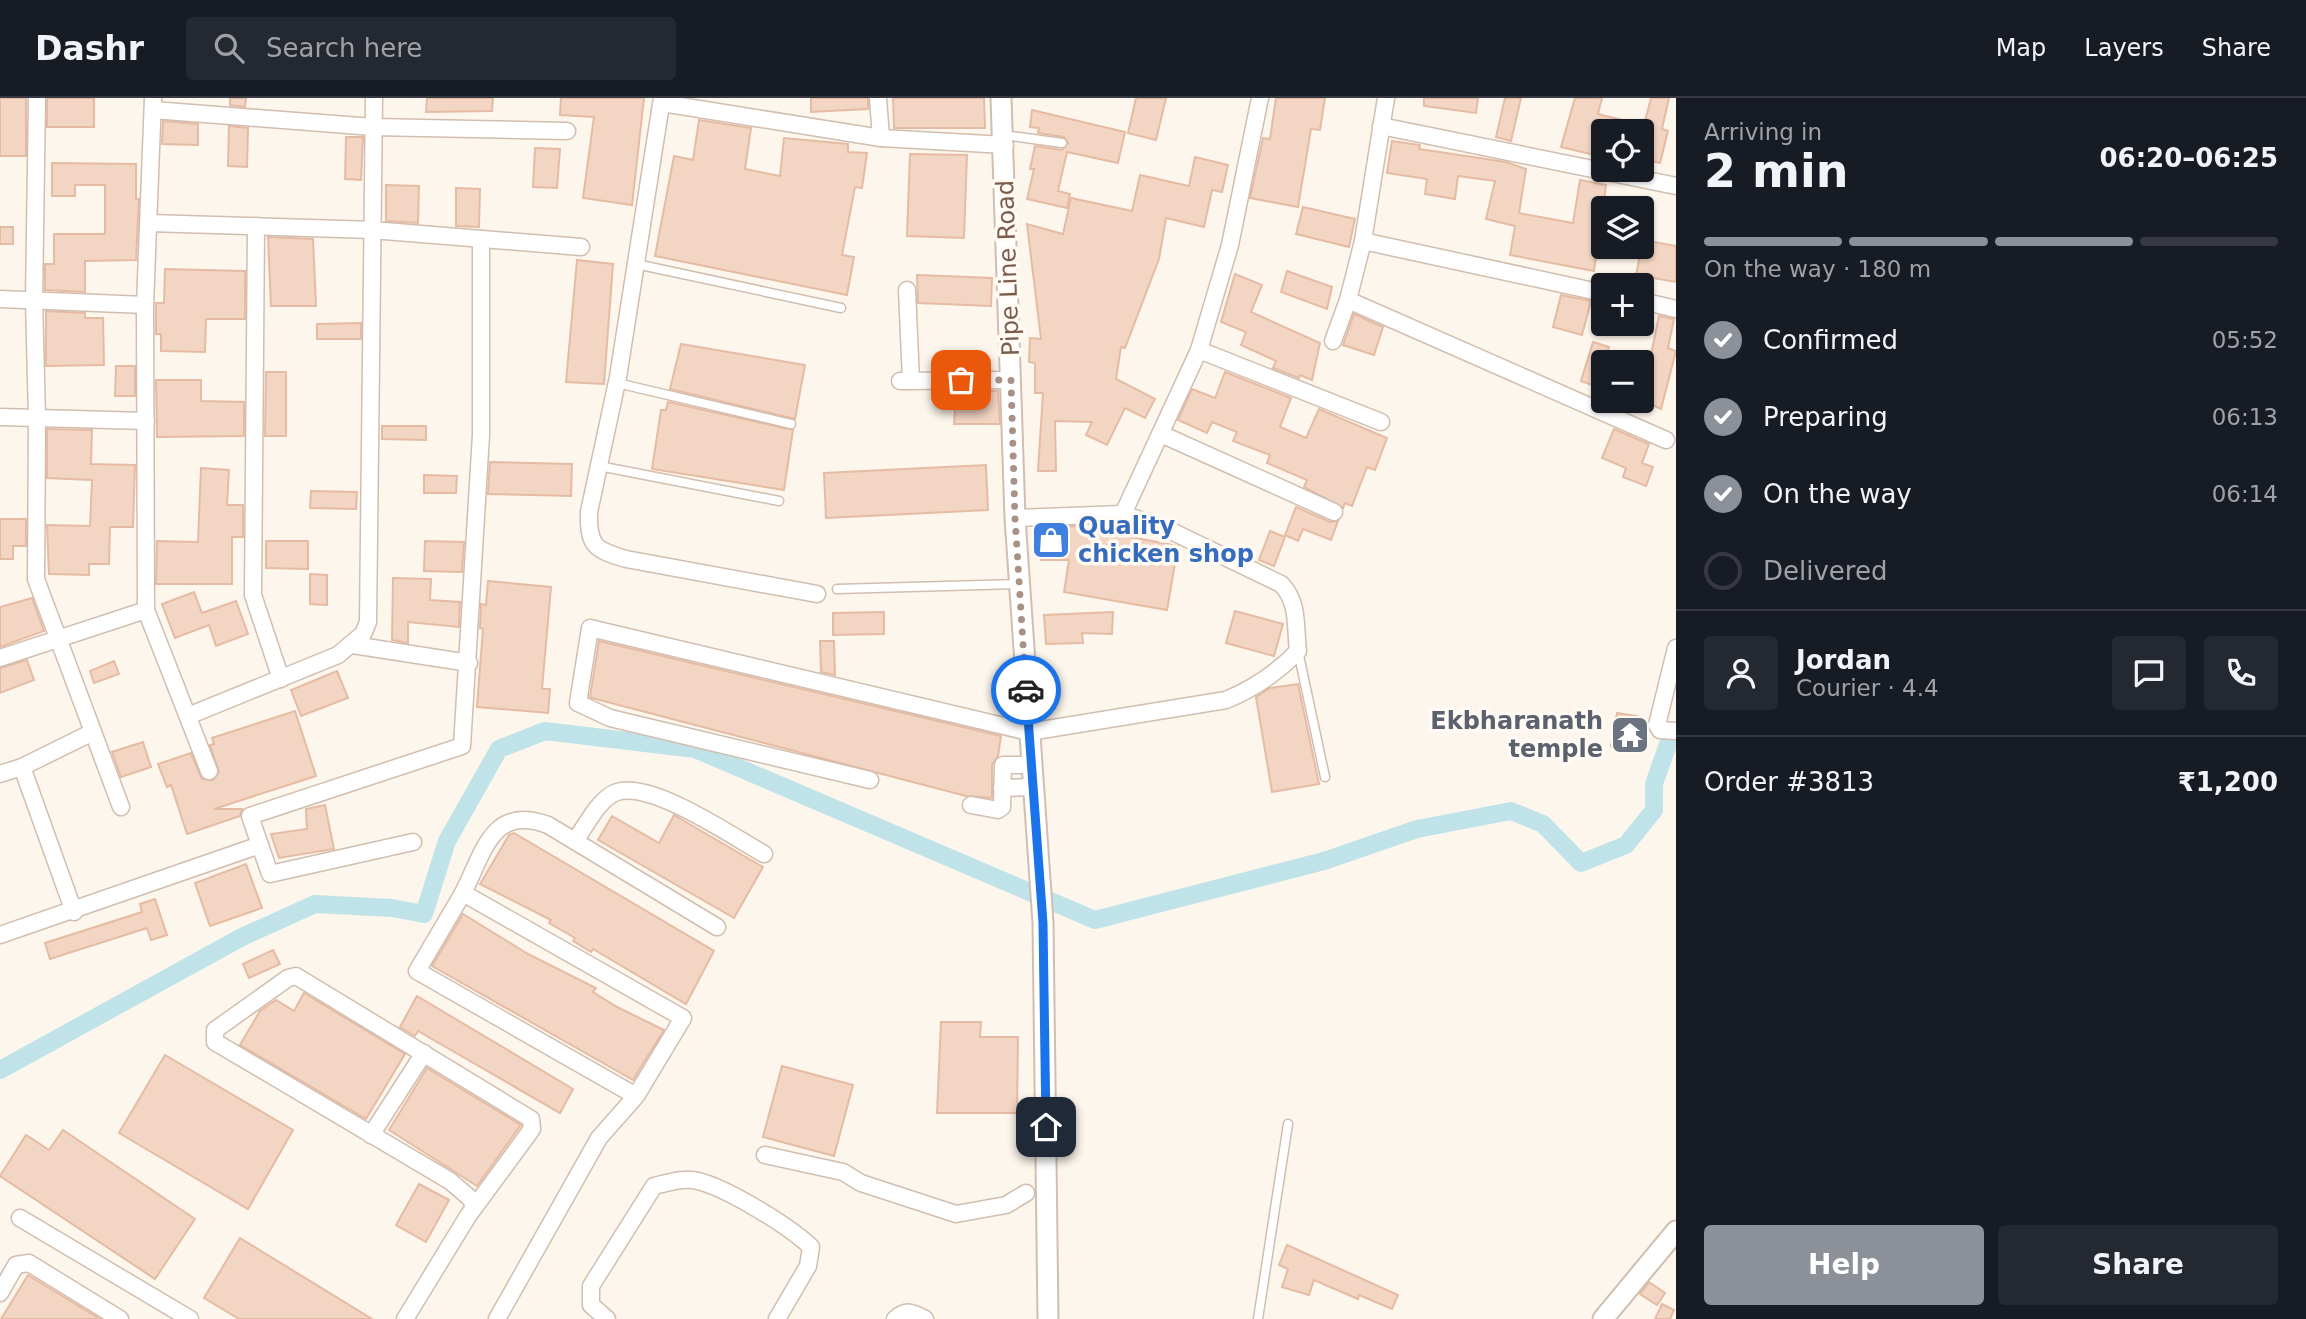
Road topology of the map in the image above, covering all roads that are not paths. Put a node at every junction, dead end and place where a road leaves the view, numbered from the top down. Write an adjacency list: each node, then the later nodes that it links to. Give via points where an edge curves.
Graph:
1 (37, 98): 26 (street)
2 (374, 98): 10 (street)
3 (878, 98): 12 (street)
4 (1001, 98): 13 (street, Pipe Line Road)
5 (1261, 98): 33 (street, via 1230,245)
6 (1387, 98): 9 (street)
7 (662, 101): 12 (street); 22 (street)
8 (153, 104): 10 (street); 16 (street)
9 (1381, 126): 15 (street); 20 (street)
10 (373, 127): 11 (street); 18 (street)
11 (567, 131)
12 (881, 138): 13 (street)
13 (1004, 140): 14 (lane); 34 (street, Pipe Line Road)
14 (1062, 143)
15 (1676, 186)
16 (149, 223): 17 (street); 29 (street)
17 (256, 226): 18 (street); 58 (street, via 253,595)
18 (372, 230): 19 (street); 53 (street, via 368,622)
19 (481, 239): 21 (street); 57 (street, via 481,435)
20 (1363, 241): 24 (street); 27 (street)
21 (581, 247)
22 (636, 264): 30 (lane); 35 (street)
23 (907, 290): 34 (street, via 906,381)
24 (1591, 290)
25 (0, 299): 26 (street)
26 (34, 300): 29 (street); 37 (street)
27 (1348, 300): 32 (street); 42 (street)
28 (1654, 304): 31 (street)
29 (145, 305): 38 (street)
30 (841, 308)
31 (1676, 309)
32 (1333, 341)
33 (1199, 350): 39 (street); 41 (street)
34 (1011, 380): 47 (street, Pipe Line Road)
35 (617, 383): 40 (lane); 43 (street)
36 (0, 417): 37 (street)
37 (37, 418): 38 (street); 52 (street, via 36,579)
38 (146, 421): 51 (street)
39 (1381, 422)
40 (791, 424)
41 (1161, 434): 45 (street); 46 (street)
42 (1666, 440)
43 (599, 467): 44 (lane); 50 (street, via 588,531 594,545 605,553)
44 (779, 501)
45 (1334, 512)
46 (1123, 514): 47 (street); 55 (street, via 1169,530 1281,583 1295,604)
47 (1015, 518): 48 (street, Pipe Line Road)
48 (1019, 584): 49 (lane); 62 (street, Pipe Line Road)
49 (837, 589)
50 (817, 594)
51 (146, 610): 52 (street); 59 (street)
52 (58, 639): 56 (street); 61 (street)
53 (353, 645): 57 (street); 58 (street, via 338,656)
54 (1676, 649): 60 (street, via 1657,725 1660,730)
55 (1298, 650): 62 (street, via 1273,674 1226,700); 67 (lane)
56 (0, 658)
57 (469, 663): 75 (street, via 462,746 250,817)
58 (281, 679): 59 (street)
59 (188, 716): 65 (street)
60 (1676, 731)
61 (93, 732): 64 (street); 72 (street)
62 (1029, 732): 63 (street, Pipe Line Road); 68 (street, via 590,628 578,703 582,706 610,718)
63 (1032, 765): 69 (street, Pipe Line Road); 70 (street, via 1003,765)
64 (22, 767): 66 (street); 78 (street)
65 (209, 771)
66 (0, 774)
67 (1325, 777)
68 (870, 780)
69 (1034, 787): 70 (street); 86 (street, Pipe Line Road, via 1043,923)
70 (1002, 788): 71 (street, via 998,810)
71 (971, 805)
72 (121, 807)
73 (575, 841): 76 (street, via 608,797 626,791 668,799); 77 (street, via 536,820 508,821 497,828); 79 (street)
74 (413, 842): 75 (street, via 270,874)
75 (260, 845): 78 (street)
76 (764, 854)
77 (463, 893): 82 (street, via 417,971); 82 (street, via 683,1018)
78 (74, 912): 80 (street)
79 (717, 926)
80 (0, 935)
81 (424, 1053): 84 (street); 84 (street, via 296,976 215,1030 215,1042); 88 (street, via 527,1115 533,1124)
82 (636, 1096): 95 (street, via 599,1138)
83 (1288, 1124): 101 (lane)
84 (371, 1135): 88 (street, via 450,1181 471,1199)
85 (765, 1155): 87 (street, via 843,1172 861,1183 956,1214 1006,1205)
86 (1046, 1182): 87 (lane); 100 (street, Pipe Line Road)
87 (1026, 1193)
88 (474, 1208): 94 (street)
89 (20, 1218): 93 (street)
90 (1676, 1231): 102 (street)
91 (0, 1293): 92 (street, via 16,1265 29,1263)
92 (120, 1319)
93 (190, 1319)
94 (405, 1319)
95 (497, 1319)
96 (607, 1319): 97 (street, via 592,1305 592,1286 654,1186 696,1180 798,1234 811,1247 808,1266)
97 (777, 1319)
98 (895, 1319): 99 (street, via 903,1312)
99 (925, 1319)
100 (1048, 1319)
101 (1258, 1319)
102 (1603, 1319)

